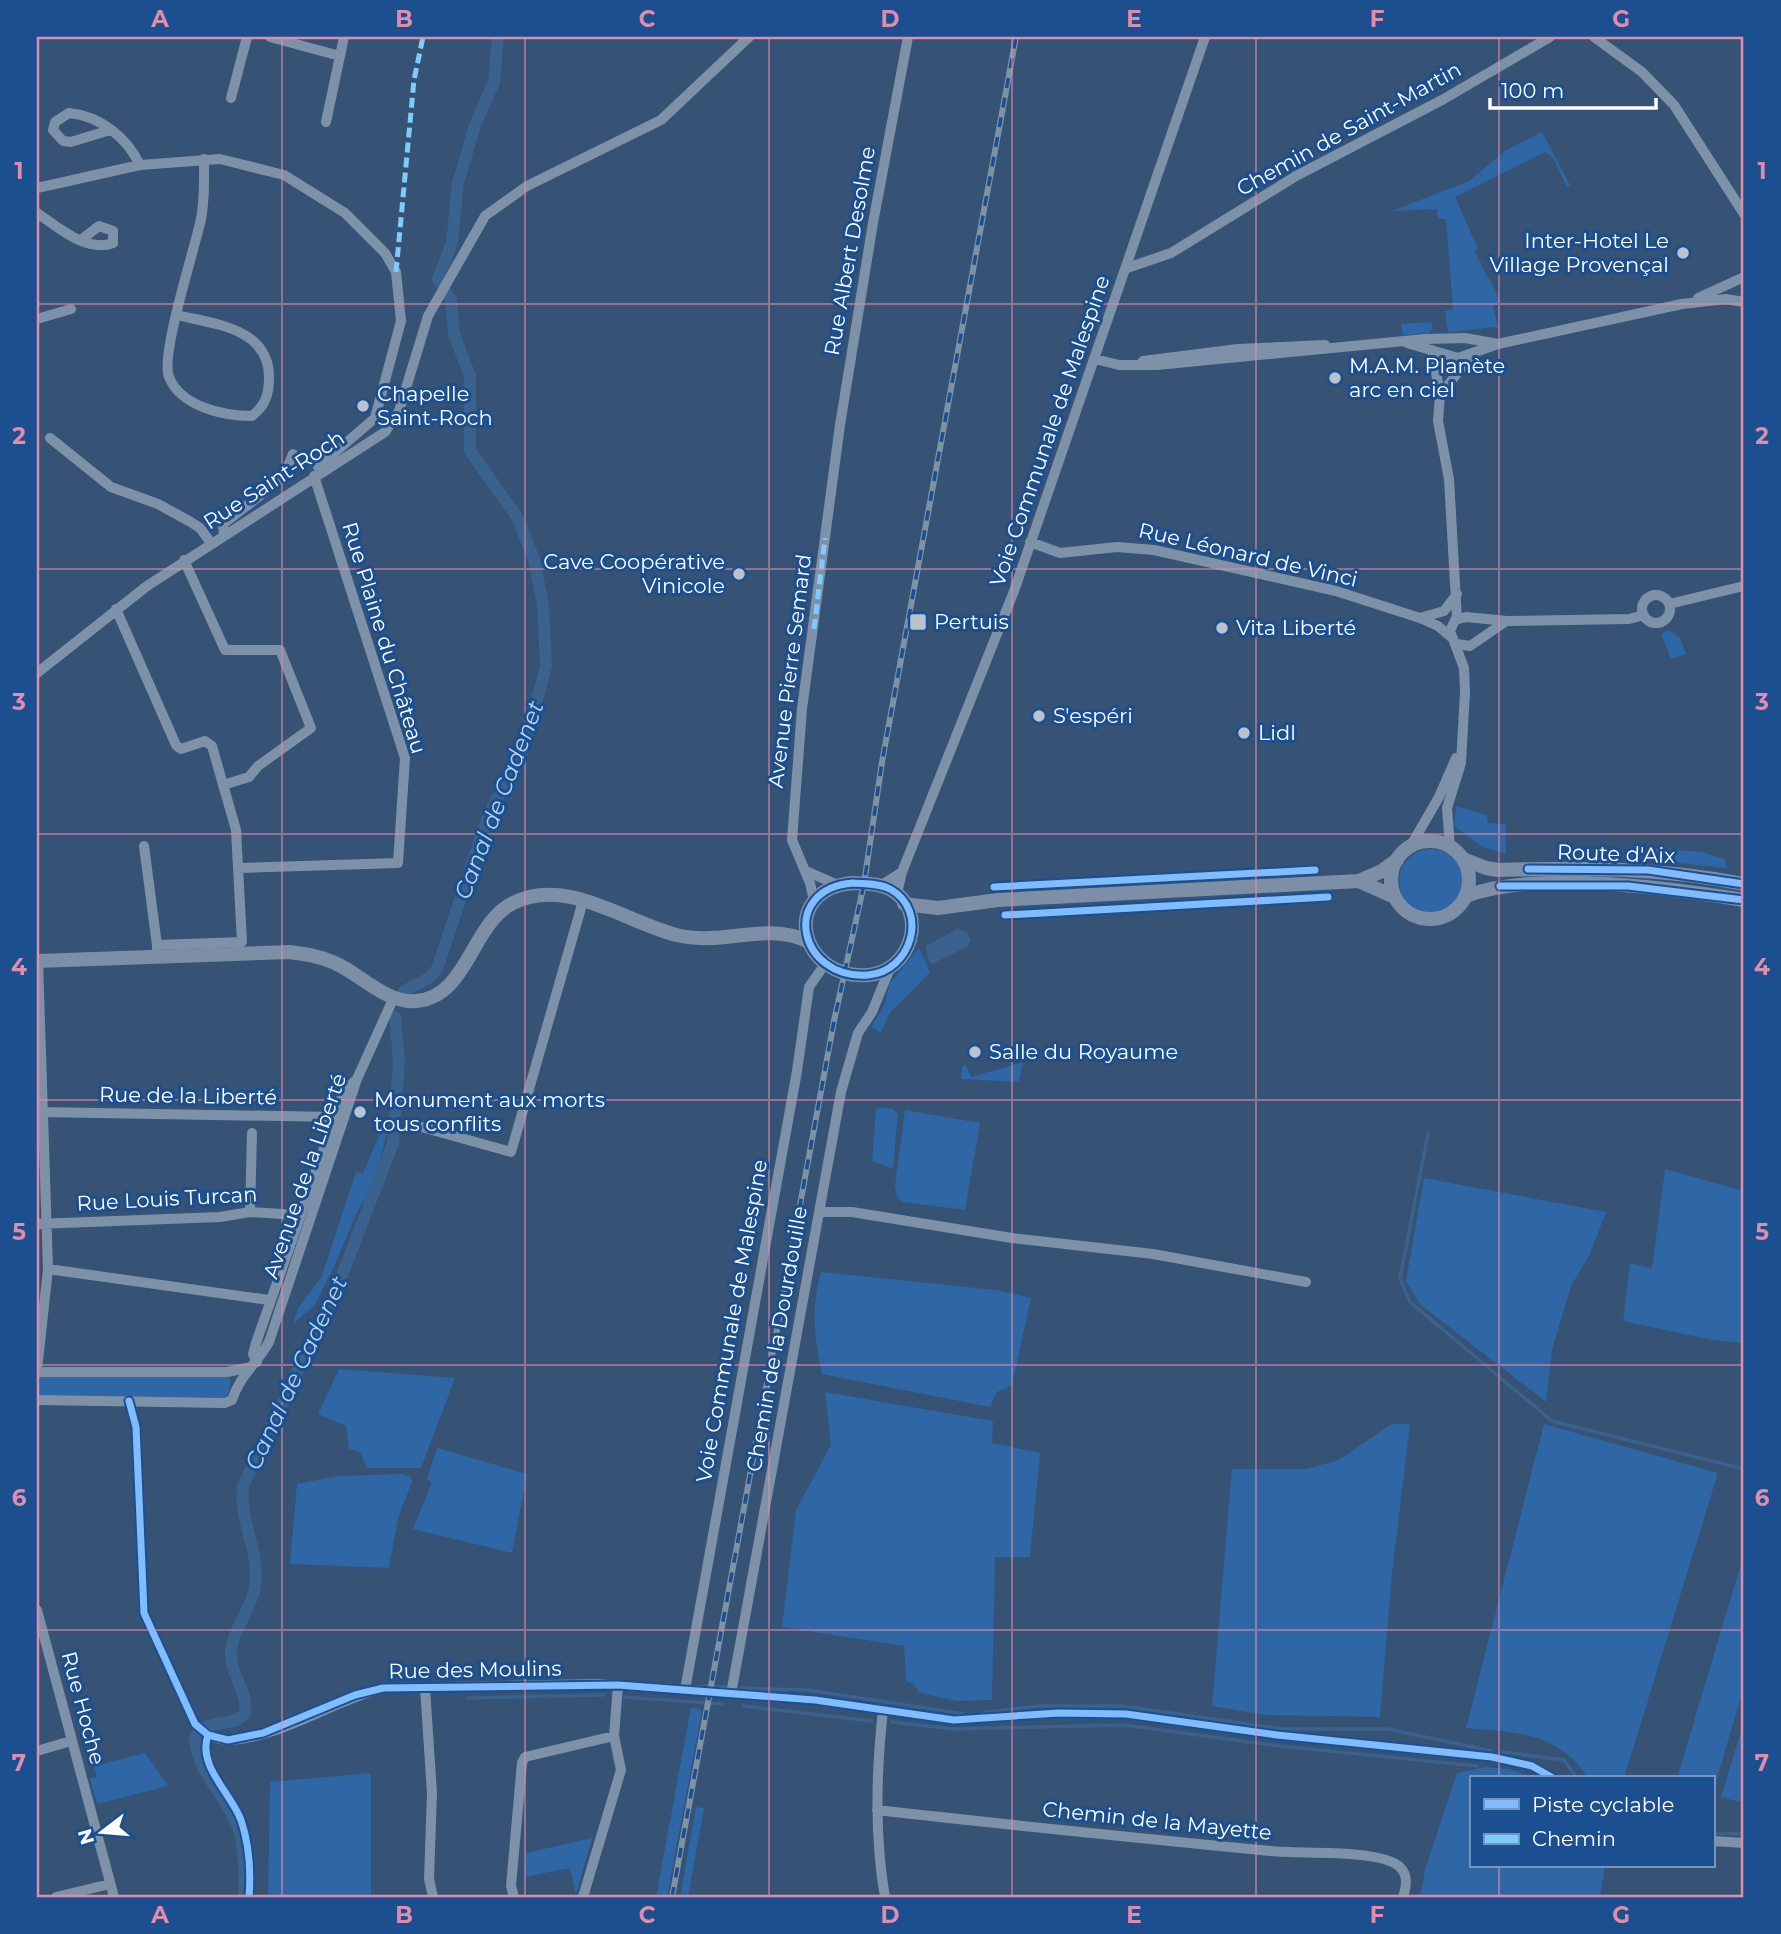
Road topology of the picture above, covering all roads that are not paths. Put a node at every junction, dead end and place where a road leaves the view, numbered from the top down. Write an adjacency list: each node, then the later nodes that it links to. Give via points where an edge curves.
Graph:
1 (247, 37): 10 (street)
2 (270, 37): 9 (street)
3 (344, 37): 9 (street)
4 (749, 37): 39 (street, Rue Saint-Roch, via 661,120 527,186 495,207 475,231 422,330 393,423)
5 (908, 37): 38 (street, Rue Albert Desolme)
6 (1205, 37): 19 (street, Voie Communale de Malespine)
7 (1550, 37): 19 (street, Chemin de Saint-Martin, via 1296,176 1171,253)
8 (1594, 37): 17 (street, via 1642,72 1674,105)
9 (340, 56): 11 (street)
10 (231, 98)
11 (326, 122)
12 (110, 130): 12 (street, via 71,142 63,141 53,130 55,122 69,113 97,120); 14 (street, via 131,145)
13 (204, 159): 14 (street); 24 (street, via 202,215); 39 (street, via 284,176 345,213 385,253 396,272 401,321 375,418 316,468)
14 (140, 165): 15 (street)
15 (37, 188)
16 (37, 213): 18 (street)
17 (1744, 214)
18 (80, 240)
19 (1127, 268): 33 (street, Voie Communale de Malespine)
20 (1744, 277): 22 (street)
21 (1744, 302): 22 (street, via 1726,299)
22 (1682, 304): 29 (street)
23 (71, 309): 25 (street)
24 (177, 315): 24 (street, via 166,364 169,377 190,399 214,412 253,416 269,388 269,369 259,344 233,329)
25 (37, 319)
26 (1443, 338): 27 (street); 28 (street); 30 (street)
27 (1456, 338): 29 (street); 32 (street)
28 (1404, 342): 30 (street); 33 (street, via 1119,365)
29 (1498, 344): 31 (street)
30 (1430, 352): 32 (street); 35 (street)
31 (1471, 356): 32 (street); 34 (street)
32 (1458, 358): 34 (street)
33 (1095, 359): 41 (street, Voie Communale de Malespine)
34 (1452, 376): 35 (street)
35 (1440, 395): 45 (street, via 1438,421 1449,479)
36 (50, 438): 42 (street, via 111,487 189,521)
37 (293, 454): 40 (street, via 283,478 223,524)
38 (833, 473): 64 (street, Avenue Pierre Semard, via 792,822 792,840)
39 (314, 477): 40 (street, Rue Saint-Roch); 63 (street, Rue Plaine du Château, via 405,758 398,863)
40 (224, 535): 42 (street, Rue Saint-Roch)
41 (1030, 542): 49 (street, Rue Léonard de Vinci, via 1060,553 1144,548 1336,591); 65 (street, Voie Communale de Malespine)
42 (211, 543): 43 (street, Rue Saint-Roch)
43 (184, 560): 47 (street, Rue Saint-Roch); 57 (street, via 225,650 279,650 311,728 249,777)
44 (1744, 586): 46 (street)
45 (1457, 597): 49 (street, via 1444,611); 50 (street)
46 (1669, 604): 48 (street, via 1669,614 1662,622 1652,622); 48 (street, via 1661,597 1650,597 1643,605)
47 (116, 609): 55 (street, Rue Saint-Roch); 57 (street, via 176,745 181,749 210,743)
48 (1644, 615): 51 (street)
49 (1420, 618): 50 (street); 52 (street, Rue Léonard de Vinci)
50 (1463, 619): 51 (street); 52 (street, via 1451,625); 53 (street, via 1479,630)
51 (1507, 621): 53 (street)
52 (1454, 641): 53 (street); 54 (street)
53 (1474, 642): 54 (street)
54 (1464, 668): 56 (street)
55 (37, 673)
56 (1461, 746): 59 (street); 60 (street, via 1461,763 1447,808)
57 (223, 785): 63 (street, via 236,830)
58 (144, 846): 80 (street)
59 (1410, 847): 60 (main road, via 1430,841); 62 (main road)
60 (1450, 847): 61 (main road)
61 (1463, 859): 67 (main road, Route d'Aix, via 1498,870 1648,870); 70 (main road, via 1468,871)
62 (1397, 860): 66 (main road); 71 (main road, via 1391,885)
63 (239, 868): 80 (street, via 242,942)
64 (806, 871): 68 (street); 75 (street, Avenue Pierre Semard)
65 (902, 873): 69 (street); 72 (street, Voie Communale de Malespine)
66 (1359, 881): 71 (main road); 76 (main road, via 998,900)
67 (1744, 884)
68 (838, 885): 69 (main road); 75 (main road)
69 (883, 886): 72 (main road)
70 (1466, 896): 71 (main road, via 1449,914 1431,919 1413,915); 73 (main road, Route d'Aix, via 1500,886 1591,885)
71 (1395, 897)
72 (900, 899): 76 (main road); 78 (main road)
73 (1744, 900)
74 (583, 901): 77 (main road, via 689,937); 85 (main road, via 545,895 513,903 487,924 460,972 440,993 413,1002); 90 (street, via 511,1152)
75 (812, 906): 77 (main road); 79 (main road, via 805,927)
76 (938, 908): 78 (main road)
77 (779, 932): 79 (main road)
78 (913, 934): 83 (main road, via 904,954)
79 (807, 942): 82 (main road)
80 (157, 950): 81 (main road); 85 (main road, via 304,954 336,964)
81 (37, 961): 88 (street)
82 (825, 964): 84 (main road); 109 (street, Voie Communale de Malespine, via 809,987)
83 (890, 967): 84 (main road); 86 (street, Chemin de la Dourdouille)
84 (867, 975): 86 (street)
85 (394, 997): 87 (street, Avenue de la Liberté)
86 (878, 997): 93 (street, Chemin de la Dourdouille, via 848,1063)
87 (357, 1079): 89 (street, via 344,1091); 100 (street, Avenue de la Liberté, via 282,1305)
88 (41, 1112): 89 (street, Rue de la Liberté); 95 (street)
89 (335, 1117): 94 (street)
90 (418, 1126)
91 (252, 1133): 92 (street)
92 (250, 1212): 94 (street, Rue Louis Turcan); 95 (street, Rue Louis Turcan)
93 (820, 1212): 97 (street, via 852,1212 1012,1238 1153,1254); 112 (street, Chemin de la Dourdouille)
94 (299, 1215): 98 (street)
95 (42, 1224): 96 (street)
96 (48, 1269): 98 (street); 99 (street)
97 (1306, 1282)
98 (269, 1300): 100 (street, via 253,1354)
99 (41, 1311): 101 (street)
100 (255, 1364): 102 (street); 103 (street, Avenue de la Liberté)
101 (37, 1371): 102 (street)
102 (227, 1372): 103 (street)
103 (236, 1384): 105 (street, Avenue de la Liberté, via 232,1400 225,1404)
104 (37, 1399): 105 (street)
105 (129, 1401): 108 (street, Rue des Moulins, via 136,1427 144,1613 195,1724 208,1735 228,1740 263,1733 355,1695 383,1688)
106 (37, 1610): 115 (street, Rue Hoche)
107 (618, 1685): 108 (street, Rue des Moulins); 109 (street, Rue des Moulins); 114 (street)
108 (425, 1688): 124 (street)
109 (685, 1690): 110 (street, Rue des Moulins)
110 (704, 1691)
111 (718, 1692): 112 (street)
112 (731, 1693): 113 (street)
113 (883, 1710): 117 (street, via 954,1720 1126,1714 1492,1757 1532,1766); 118 (street)
114 (614, 1736): 125 (street, via 526,1757 522,1763 511,1886); 126 (street, via 621,1770)
115 (71, 1741): 116 (street); 121 (street, Rue Hoche)
116 (37, 1751)
117 (1550, 1776)
118 (877, 1810): 127 (street); 128 (street, Chemin de la Mayette, via 1391,1861 1406,1873)
119 (1714, 1842): 120 (street)
120 (1744, 1843)
121 (110, 1884): 122 (street); 123 (street, Rue Hoche)
122 (56, 1897)
123 (114, 1897)
124 (433, 1897)
125 (514, 1897)
126 (583, 1897)
127 (885, 1897)
128 (1403, 1897)

